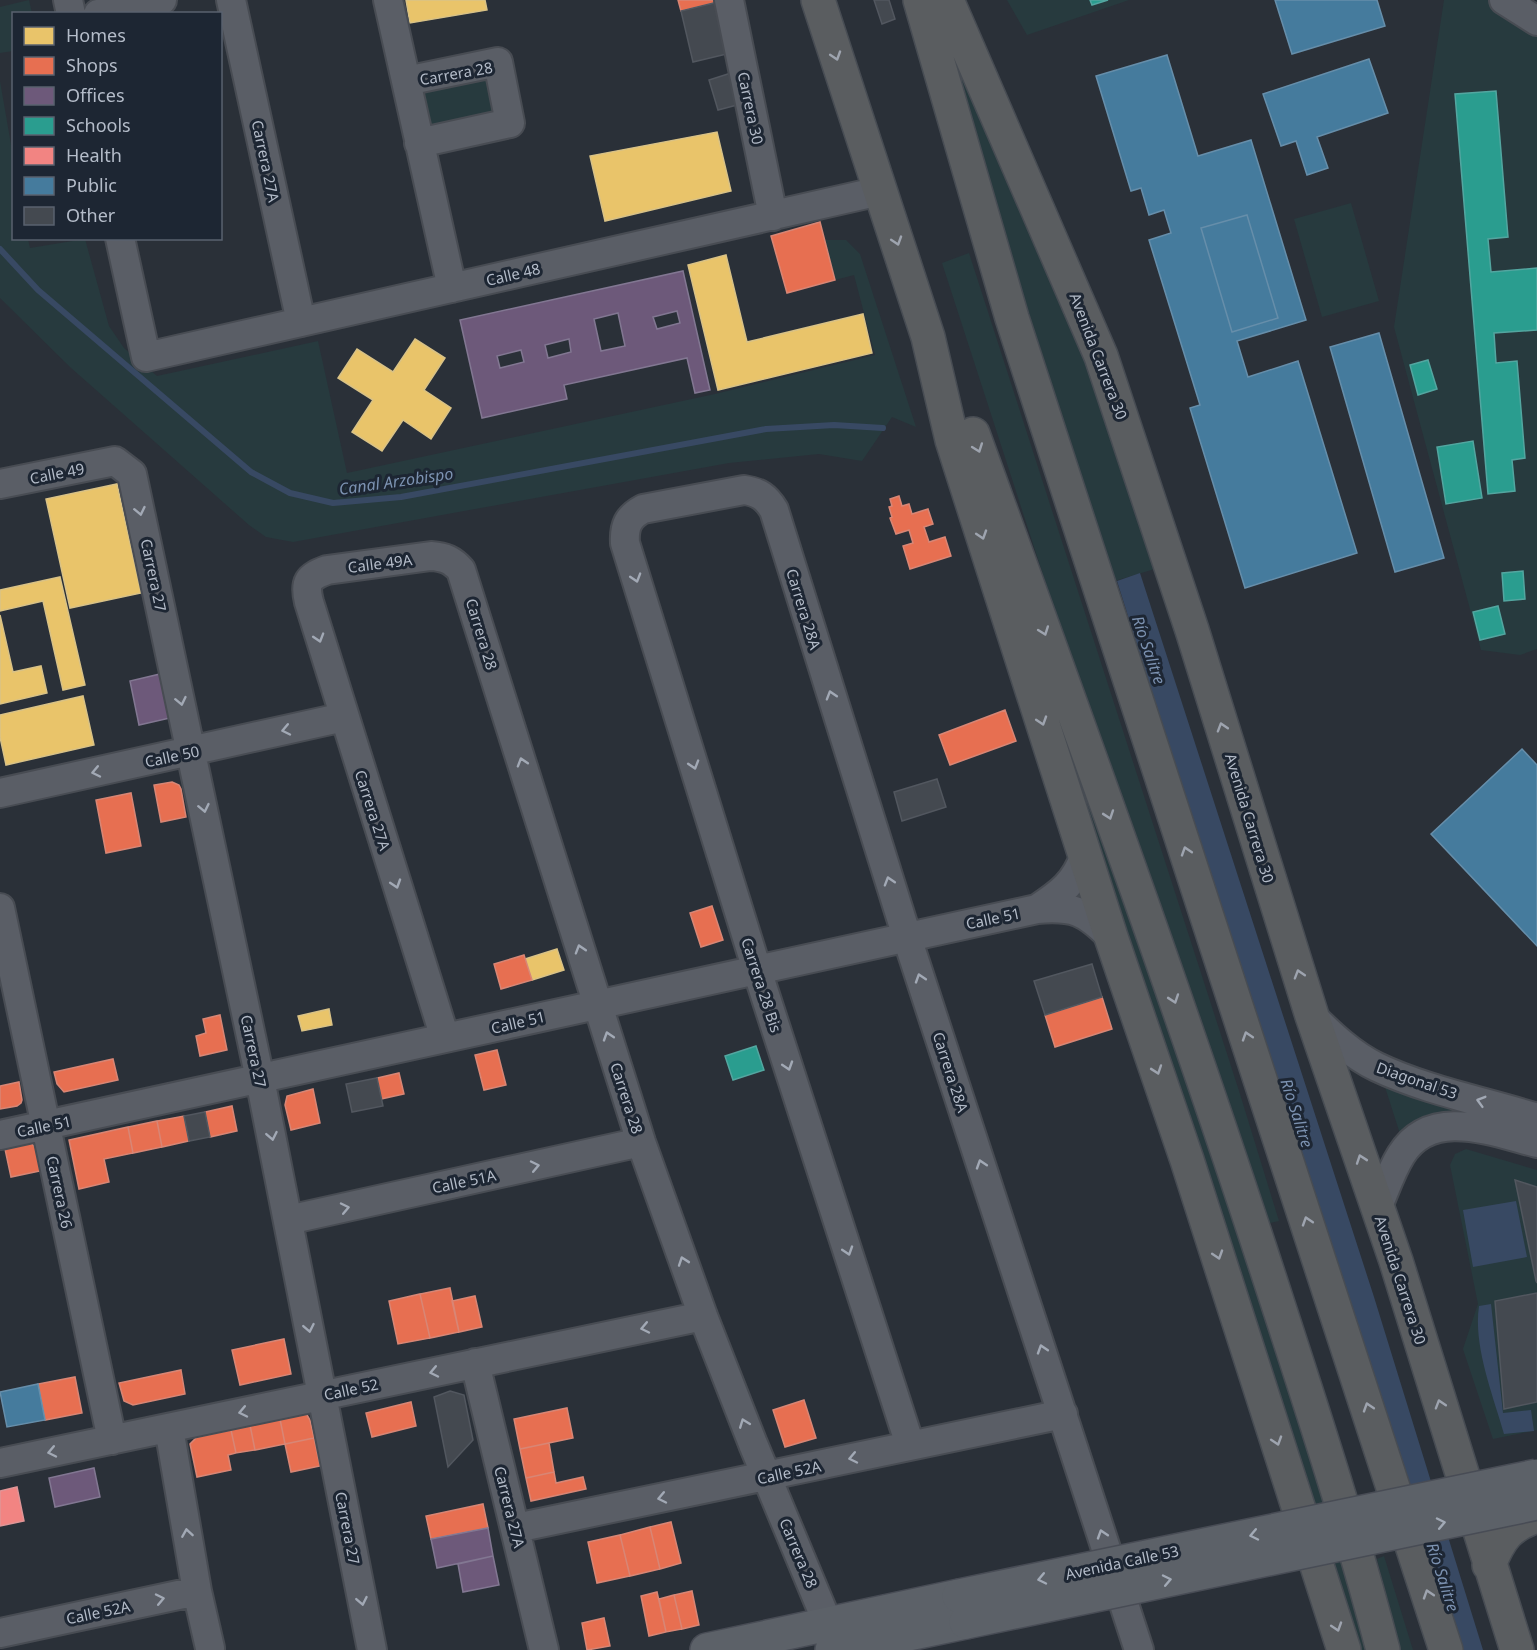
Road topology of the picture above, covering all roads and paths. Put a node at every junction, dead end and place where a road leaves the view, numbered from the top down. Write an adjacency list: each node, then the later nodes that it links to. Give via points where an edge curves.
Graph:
1 (162, 0): 9 (street)
2 (231, 0): 17 (street, Carrera 27A)
3 (388, 0): 11 (street, Carrera 28)
4 (729, 0): 14 (street, Carrera 30)
5 (818, 0): 13 (highway, one-way to 13)
6 (920, 0): 69 (highway, one-way to 6, via 1012,318)
7 (947, 0): 34 (highway, Avenida Carrera 30, one-way to 7, via 1192,630 1101,356)
8 (1504, 0): 10 (street)
9 (107, 12)
10 (1537, 21)
11 (406, 81): 12 (street, Carrera 28); 12 (street, Carrera 28, via 498,62 510,123)
12 (419, 143): 16 (street, Carrera 28)
13 (880, 191): 14 (street, Calle 48); 18 (highway, one-way to 18)
14 (773, 216): 16 (street, Calle 48)
15 (120, 240): 17 (street, Calle 48, via 146,357)
16 (452, 288): 17 (street, Calle 48)
17 (301, 322)
18 (928, 337): 27 (highway, one-way to 27, via 952,440); 68 (highway, one-way to 68, via 971,429 1213,1109 1359,1558)
19 (115, 461): 20 (street, Calle 49); 25 (street, Carrera 27, one-way to 25, via 132,474)
20 (0, 484)
21 (627, 522): 30 (street, Carrera 28A, one-way to 21, via 774,510 763,496 744,490 643,509); 32 (street, Carrera 28 Bis, one-way to 32, via 626,543)
22 (455, 563): 23 (street, Calle 49A, via 431,556 327,570 314,574); 33 (street, Carrera 28, one-way to 22, via 465,580)
23 (309, 581): 24 (street, Carrera 27A, one-way to 24, via 309,602)
24 (344, 717): 25 (street, Calle 50, one-way to 25); 35 (street, Carrera 27A, one-way to 35)
25 (191, 751): 26 (street, Calle 50, one-way to 26); 36 (street, Carrera 27, one-way to 36)
26 (0, 793)
27 (1085, 855): 29 (street, Calle 51, via 1073,881); 31 (highway)
28 (0, 908): 38 (street, Carrera 26)
29 (1037, 909): 30 (street, Calle 51); 31 (street, Calle 51, via 1065,908 1084,913)
30 (907, 937): 32 (street, Calle 51); 47 (street, Carrera 28A, one-way to 30)
31 (1111, 937): 67 (highway, one-way to 67)
32 (757, 970): 33 (street, Calle 51); 50 (street, Carrera 28 Bis, one-way to 50)
33 (598, 1004): 35 (street, Calle 51); 40 (street, Carrera 28, one-way to 33)
34 (1312, 1016): 37 (street, Diagonal 53, one-way to 34, via 1377,1067 1354,1053); 42 (highway, Avenida Carrera 30, one-way to 34)
35 (445, 1038): 36 (street, Calle 51)
36 (260, 1079): 38 (street, Calle 51); 43 (street, Carrera 27, one-way to 43)
37 (1537, 1118)
38 (46, 1126): 39 (street, Calle 51); 49 (street, Carrera 26)
39 (0, 1136)
40 (641, 1142): 43 (street, Calle 51A, one-way to 40); 44 (street, Carrera 28, one-way to 40)
41 (1537, 1143): 42 (street, via 1464,1125 1424,1133 1401,1155)
42 (1378, 1206): 57 (highway, Avenida Carrera 30, one-way to 42)
43 (288, 1220): 46 (street, Carrera 27, one-way to 46)
44 (703, 1316): 45 (street, Calle 52, one-way to 45); 53 (street, Carrera 28, one-way to 44)
45 (475, 1364): 46 (street, Calle 52, one-way to 46); 56 (street, Carrera 27A)
46 (322, 1396): 48 (street, Calle 52, one-way to 48); 63 (street, Carrera 27, one-way to 63)
47 (1063, 1414): 50 (street, Calle 52A); 66 (street, Carrera 28A, one-way to 47)
48 (170, 1428): 49 (street, Calle 52); 58 (street, one-way to 48)
49 (112, 1440): 51 (street, Calle 52, one-way to 51)
50 (910, 1445): 53 (street, Calle 52A, one-way to 53)
51 (0, 1463)
52 (1537, 1476): 59 (main road, Avenida Calle 53, one-way to 59, bridge)
53 (767, 1477): 56 (street, Calle 52A, one-way to 56); 61 (street, Carrera 28)
54 (1537, 1503): 59 (main road, Avenida Calle 53, one-way to 54, bridge)
55 (1537, 1516): 57 (highway, via 1508,1532)
56 (516, 1528): 64 (street, Carrera 27A)
57 (1490, 1566): 70 (highway, Avenida Carrera 30)
58 (197, 1591): 60 (street, Calle 52A, one-way to 58); 62 (street)
59 (963, 1609): 61 (main road, Avenida Calle 53)
60 (0, 1633)
61 (836, 1643): 65 (main road, Avenida Calle 53)
62 (210, 1648)
63 (372, 1650)
64 (544, 1650)
65 (707, 1650)
66 (1139, 1650)
67 (1344, 1650)
68 (1383, 1650)
69 (1446, 1650)
70 (1517, 1650)

